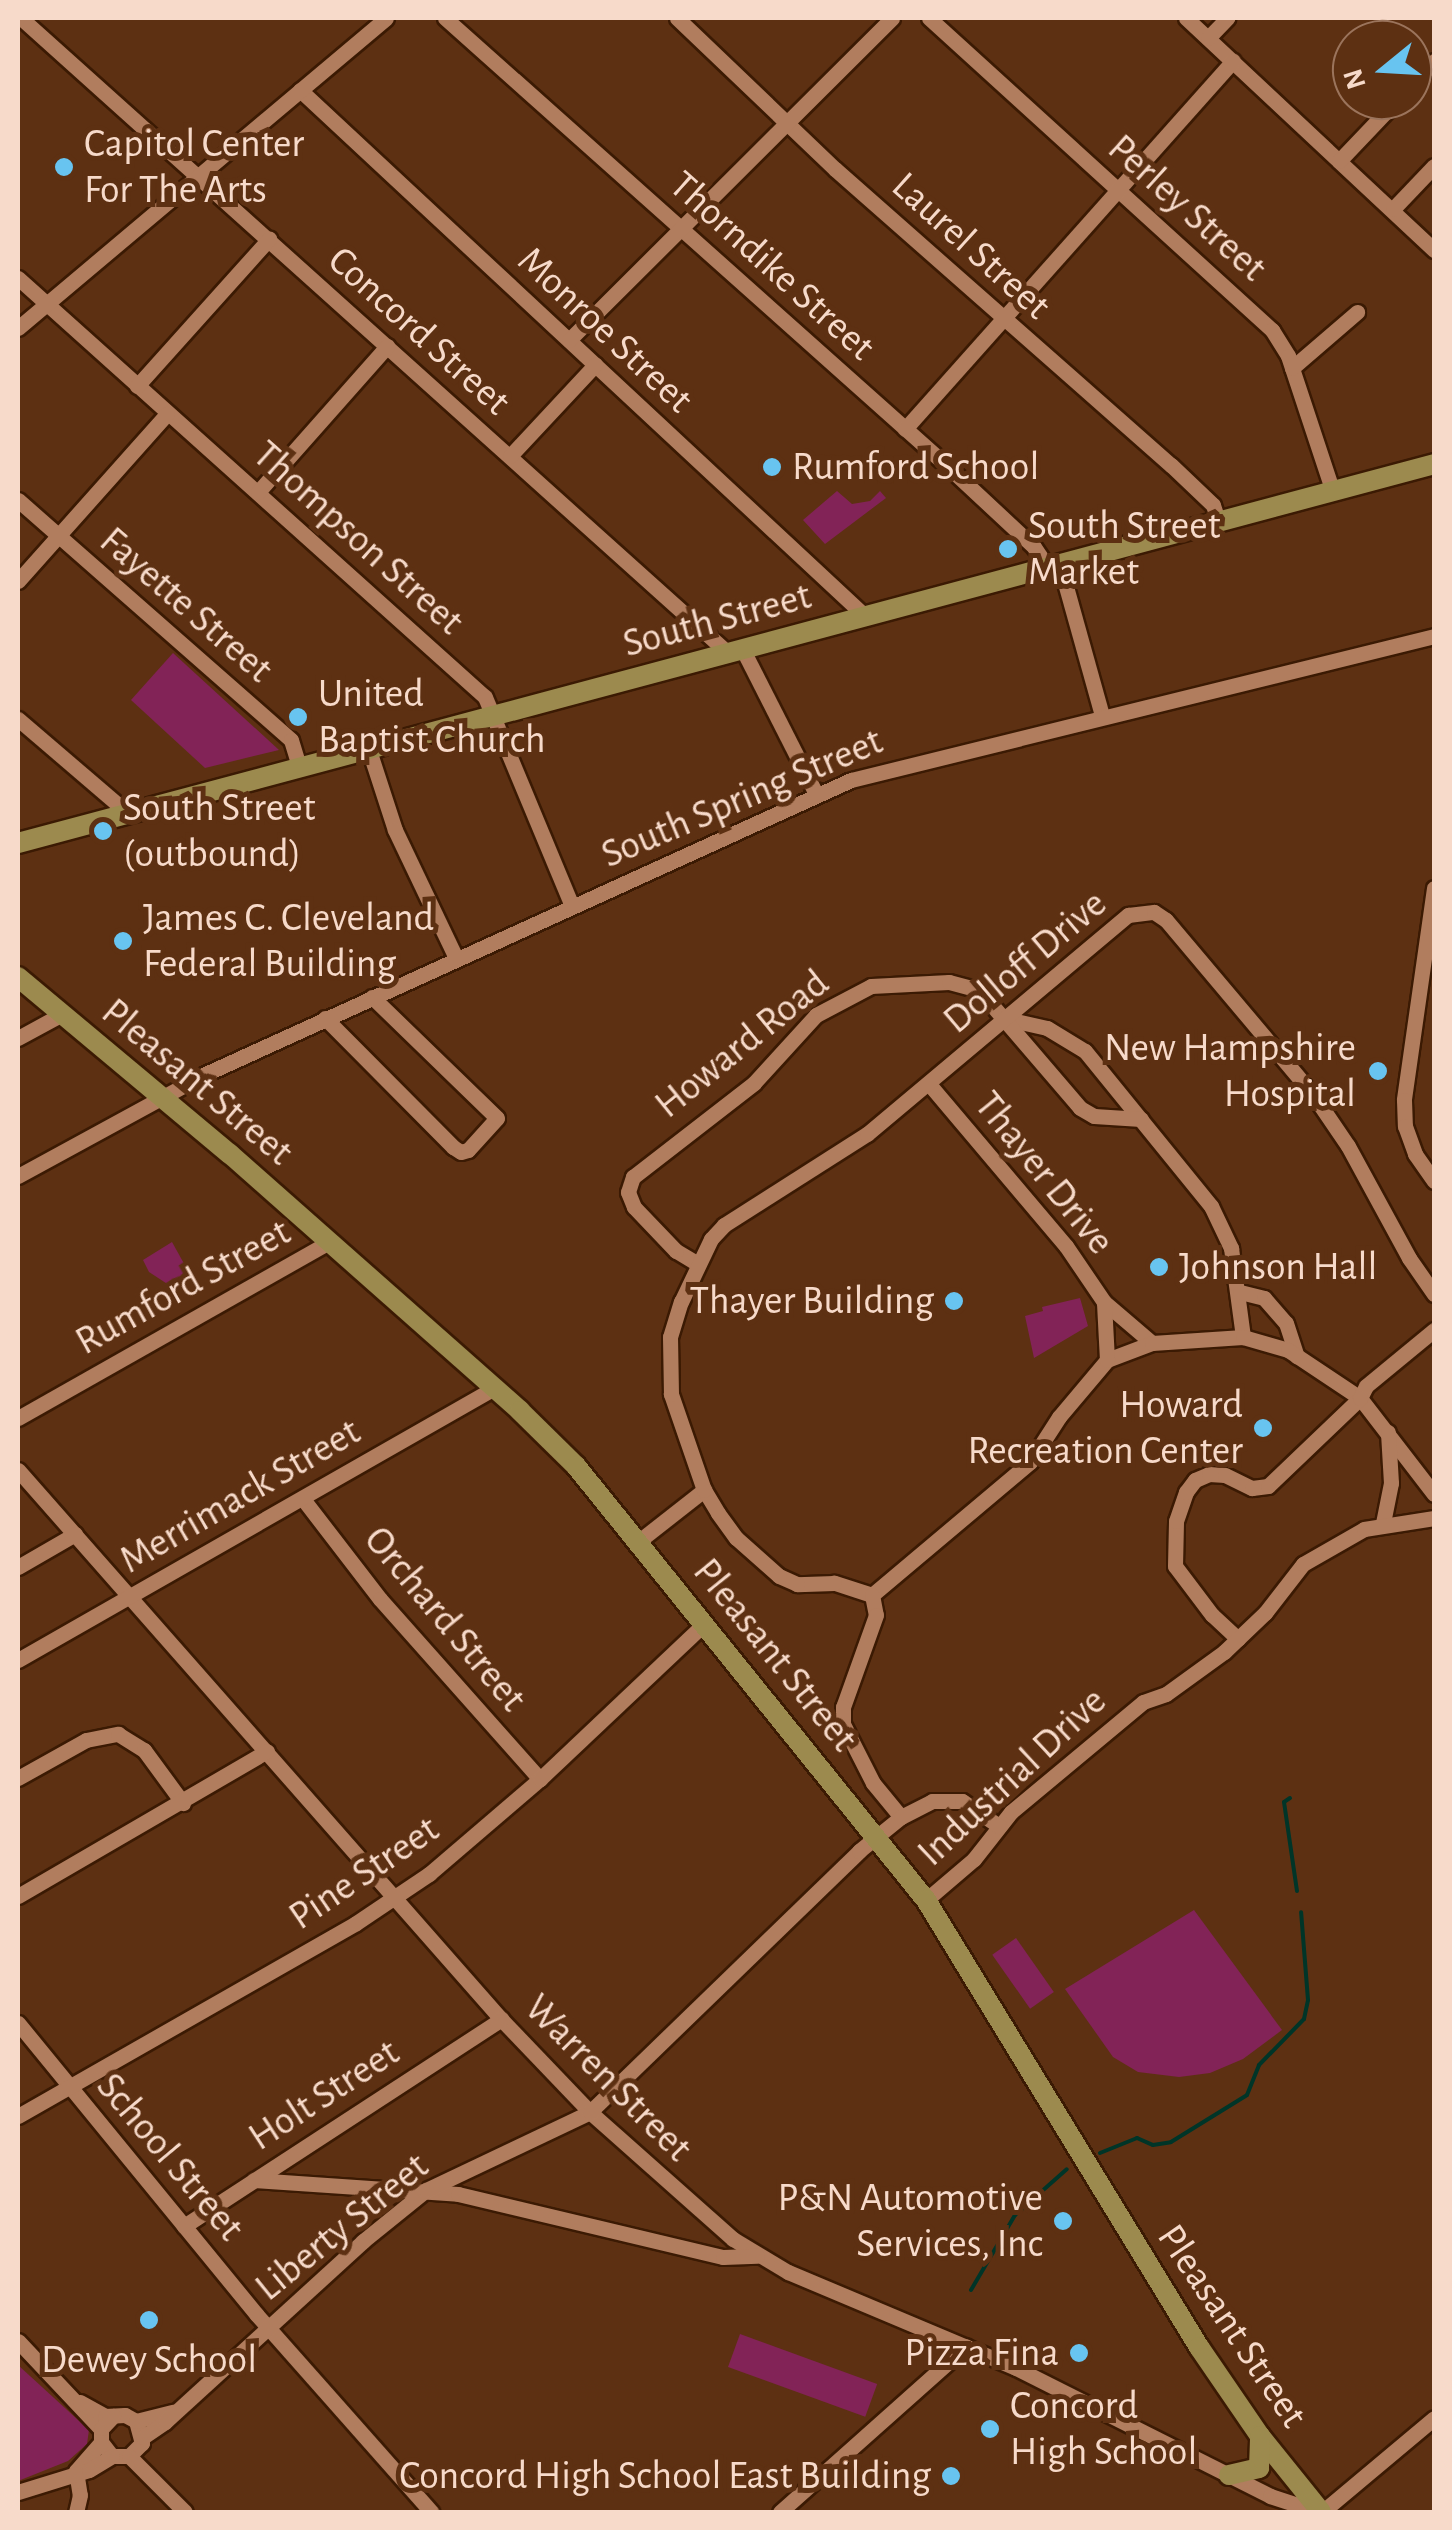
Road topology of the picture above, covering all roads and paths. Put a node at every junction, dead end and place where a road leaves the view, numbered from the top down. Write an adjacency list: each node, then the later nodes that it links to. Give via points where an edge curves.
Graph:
1 (21, 18): 16 (street, Concord Street)
2 (386, 18): 11 (street)
3 (445, 18): 19 (street, Thorndike Street)
4 (677, 18): 13 (street, Laurel Street)
5 (892, 18): 13 (street)
6 (929, 18): 17 (street, Perley Street)
7 (1186, 18): 9 (street)
8 (1227, 18): 9 (street)
9 (1208, 38): 10 (street)
10 (1233, 62): 14 (street); 17 (street)
11 (300, 90): 16 (street); 27 (street, Monroe Street)
12 (1378, 120): 14 (street)
13 (786, 123): 19 (street); 25 (street, Laurel Street)
14 (1340, 161): 18 (street)
15 (1434, 166): 18 (street)
16 (199, 176): 20 (street, Concord Street); 23 (street)
17 (1118, 189): 25 (street); 30 (street, Perley Street, via 1272,330)
18 (1393, 210): 21 (street)
19 (680, 228): 27 (street); 33 (street, Thorndike Street)
20 (269, 239): 28 (street, Concord Street); 31 (street)
21 (1434, 250)
22 (18, 278): 23 (street, Thompson Street)
23 (46, 304): 26 (street); 31 (street, Thompson Street)
24 (1358, 312): 30 (street)
25 (1004, 319): 33 (street); 39 (street, Laurel Street, via 1205,496)
26 (18, 328)
27 (569, 340): 29 (street, Monroe Street)
28 (387, 346): 34 (street, Concord Street); 36 (street)
29 (595, 364): 34 (street); 43 (street, Monroe Street)
30 (1292, 368): 37 (street, Perley Street)
31 (137, 386): 32 (street, Thompson Street)
32 (167, 414): 36 (street, Thompson Street); 40 (street)
33 (905, 429): 41 (street, Thorndike Street)
34 (510, 456): 45 (street, Concord Street)
35 (1434, 464): 37 (main road, South Street)
36 (258, 492): 46 (street, Thompson Street, via 472,684)
37 (1334, 492): 39 (main road, South Street)
38 (18, 500): 40 (street, Fayette Street)
39 (1219, 523): 41 (main road, South Street)
40 (57, 536): 42 (street); 50 (street, Fayette Street, via 290,740)
41 (1054, 566): 43 (main road, South Street); 47 (street, Thorndike Street)
42 (18, 581)
43 (866, 616): 45 (main road, South Street)
44 (1434, 636): 47 (street, South Spring Street)
45 (736, 652): 46 (main road, South Street); 51 (street, Concord Street)
46 (494, 716): 49 (main road, South Street); 55 (street, Thompson Street)
47 (1102, 716): 51 (street, South Spring Street, via 896,765)
48 (18, 719): 52 (street)
49 (369, 750): 50 (main road, South Street); 56 (street, via 395,830)
50 (299, 767): 52 (main road, South Street)
51 (816, 794): 55 (street, South Spring Street)
52 (129, 814): 53 (main road, South Street)
53 (18, 842)
54 (1434, 888): 67 (street, via 1404,1100 1415,1154)
55 (572, 906): 56 (street, South Spring Street)
56 (456, 958): 58 (street, South Spring Street)
57 (18, 977): 59 (main road, Pleasant Street)
58 (372, 997): 60 (street, South Spring Street); 60 (street, via 497,1118 483,1138 461,1152)
59 (62, 1014): 62 (street); 64 (main road, Pleasant Street)
60 (325, 1018): 64 (street, South Spring Street)
61 (1006, 1019): 63 (street, Dolloff Drive); 65 (street, via 1047,1028 1085,1051); 65 (street, via 1080,1108 1094,1116); 69 (street, Howard Road, via 979,990 949,982 871,986 816,1014 754,1084 633,1177 628,1192 634,1207); 71 (street, Dolloff Drive, via 1128,915 1154,912 1314,1096)
62 (18, 1038)
63 (929, 1084): 69 (street, Dolloff Drive, via 849,1146 724,1225); 72 (street, Thayer Drive, via 1066,1246)
64 (164, 1095): 66 (street, South Spring Street); 68 (main road, Pleasant Street)
65 (1140, 1118): 70 (street, via 1212,1206 1232,1248)
66 (18, 1176)
67 (1434, 1181)
68 (329, 1242): 78 (main road, Pleasant Street); 80 (street, Rumford Street)
69 (698, 1264): 83 (street, Dolloff Drive, via 676,1317 668,1368)
70 (1240, 1292): 74 (street); 76 (street, via 1264,1298 1286,1324)
71 (1434, 1294)
72 (1104, 1302): 75 (street, Thayer Drive); 77 (street)
73 (1434, 1330): 79 (street)
74 (1243, 1337): 75 (street); 76 (street)
75 (1152, 1343): 77 (street)
76 (1297, 1356): 79 (street)
77 (1106, 1360): 91 (street, via 1030,1462)
78 (494, 1388): 85 (street, Merrimack Street); 89 (main road, Pleasant Street, via 576,1466)
79 (1360, 1398): 81 (street); 94 (street, via 1268,1486 1252,1488 1209,1474 1186,1492 1176,1521 1175,1566)
80 (18, 1418)
81 (1388, 1432): 84 (street); 87 (street, via 1390,1492)
82 (18, 1470): 88 (street, Warren Street)
83 (704, 1490): 89 (street); 91 (street, Dolloff Drive, via 736,1538 780,1576)
84 (1434, 1494)
85 (303, 1499): 92 (street, Merrimack Street); 98 (street, Orchard Street, via 380,1599)
86 (1434, 1518): 87 (street, Industrial Drive)
87 (1382, 1523): 94 (street, Industrial Drive, via 1304,1564)
88 (75, 1534): 90 (street); 92 (street, Warren Street)
89 (639, 1541): 93 (main road, Pleasant Street)
90 (18, 1567)
91 (872, 1594): 100 (street, via 876,1614 843,1706 843,1724 873,1783)
92 (132, 1596): 95 (street, Merrimack Street); 96 (street, Warren Street)
93 (704, 1625): 98 (street, Pine Street); 102 (main road, Pleasant Street)
94 (1238, 1639): 101 (street, Industrial Drive, via 1166,1694 1143,1702)
95 (18, 1660)
96 (266, 1752): 99 (street); 104 (street, Warren Street)
97 (18, 1778): 99 (street, via 86,1740 118,1734 144,1750)
98 (540, 1780): 104 (street, Pine Street)
99 (183, 1804): 103 (street)
100 (901, 1817): 101 (street, via 932,1802 962,1800); 102 (street, Liberty Street)
101 (999, 1826): 105 (street, Industrial Drive, via 974,1859)
102 (877, 1837): 105 (main road, Pleasant Street); 109 (street, Liberty Street)
103 (18, 1896)
104 (394, 1898): 106 (street, Warren Street); 108 (street, Pine Street)
105 (926, 1900): 122 (main road, Pleasant Street)
106 (501, 2019): 109 (street, Warren Street); 111 (street, Holt Street)
107 (18, 2023): 108 (street, School Street)
108 (69, 2087): 110 (street, Pine Street); 113 (street, School Street)
109 (590, 2112): 112 (street, Liberty Street); 114 (street, Warren Street)
110 (18, 2116)
111 (254, 2180): 112 (street); 113 (street, Holt Street)
112 (426, 2190): 114 (street, via 723,2257); 115 (street, Liberty Street)
113 (184, 2226): 115 (street, School Street)
114 (757, 2256): 117 (street, Warren Street)
115 (268, 2328): 118 (street, Liberty Street); 129 (street, School Street)
116 (18, 2340): 121 (street)
117 (966, 2346): 125 (street, Warren Street); 130 (street)
118 (173, 2412): 120 (street, Liberty Street); 123 (street, Liberty Street)
119 (1434, 2418): 131 (street)
120 (136, 2421): 121 (street, via 126,2415); 123 (street)
121 (105, 2429): 123 (street); 124 (street, Liberty Street)
122 (1260, 2436): 125 (main road, via 1259,2468); 131 (main road, Pleasant Street)
123 (131, 2449): 124 (street, Liberty Street); 128 (street)
124 (76, 2471): 126 (street, Liberty Street); 127 (street)
125 (1229, 2475): 131 (street, Warren Street, via 1294,2507)
126 (18, 2492)
127 (76, 2512)
128 (186, 2512)
129 (432, 2512)
130 (780, 2512)
131 (1321, 2512)

